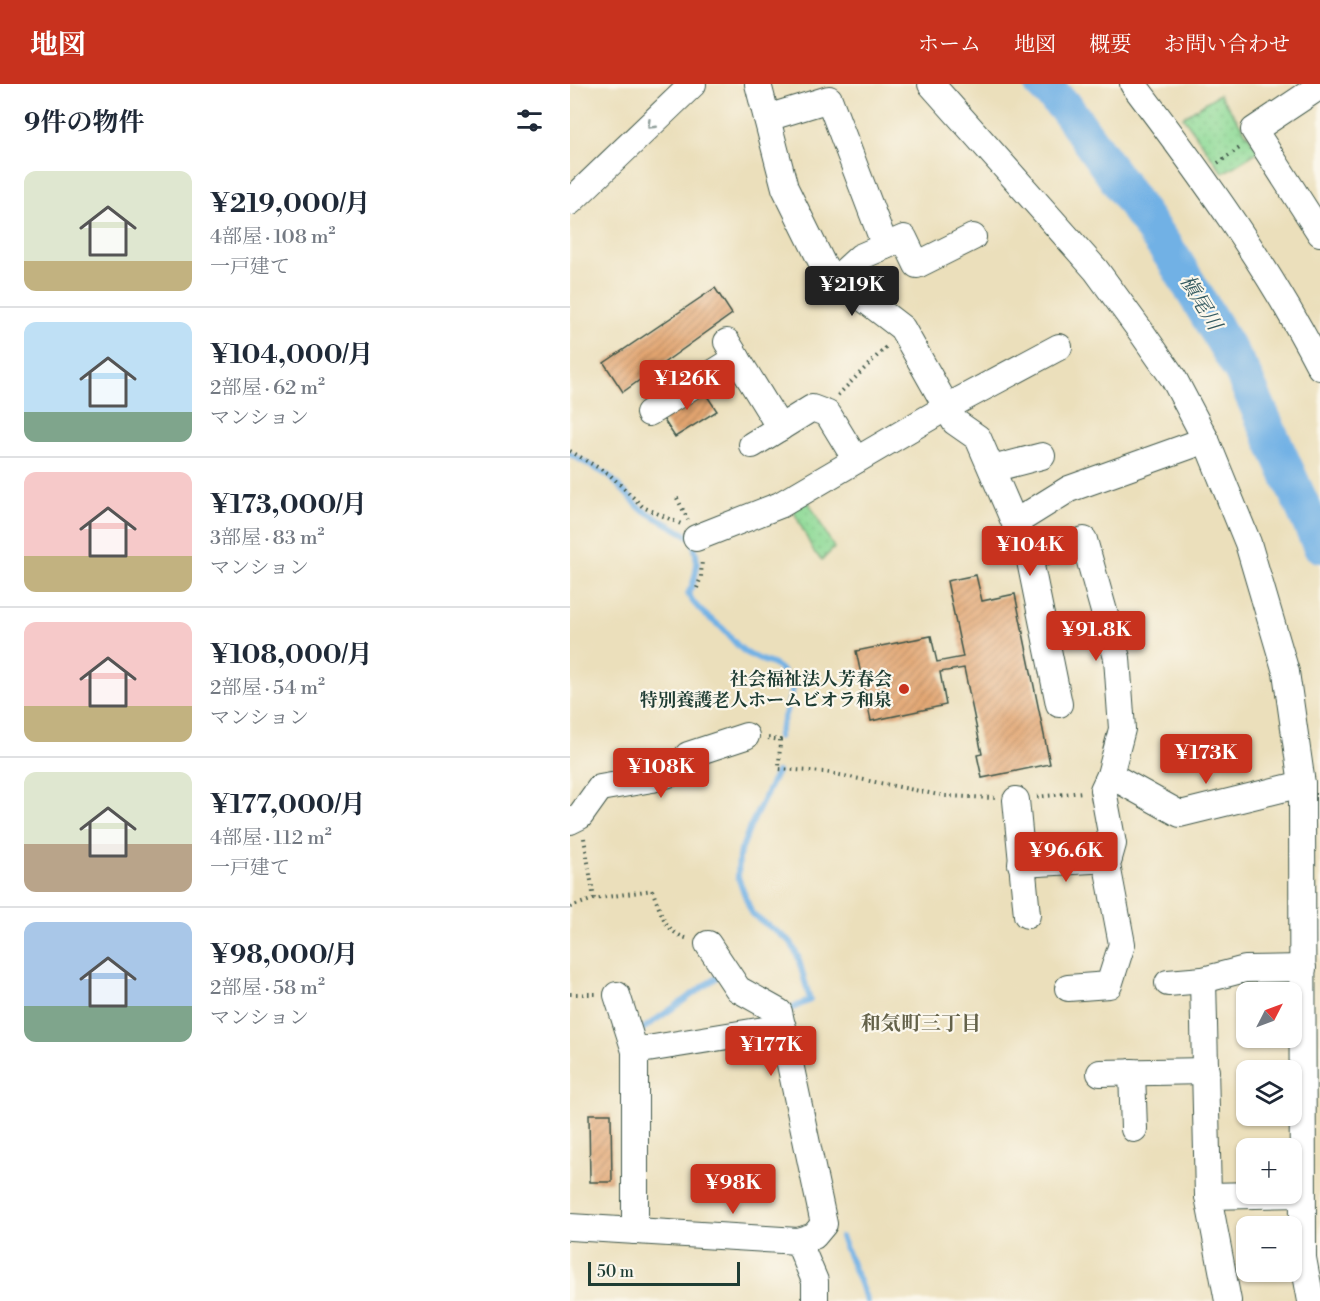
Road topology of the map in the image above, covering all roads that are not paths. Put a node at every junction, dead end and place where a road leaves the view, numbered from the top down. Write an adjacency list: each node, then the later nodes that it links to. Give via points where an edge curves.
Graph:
1 (693, 84): 7 (street, one-way to 7)
2 (758, 84): 6 (street)
3 (931, 84): 17 (street, via 1096,270 1174,379)
4 (1133, 84): 13 (street, via 1250,245 1295,318)
5 (1320, 86): 8 (street, via 1254,130)
6 (767, 118): 10 (street, via 829,99); 11 (street, via 785,188 825,269)
7 (570, 202)
8 (1320, 233)
9 (958, 237): 10 (street, via 917,265 904,238)
10 (885, 246): 11 (street, via 860,257)
11 (837, 278): 14 (street, via 902,328)
12 (1059, 347): 14 (street)
13 (1320, 368)
14 (947, 407): 20 (street); 21 (street, via 955,422 978,438)
15 (650, 413): 16 (street, via 728,357)
16 (780, 428): 18 (street); 20 (street, via 812,408 822,411 828,414)
17 (1206, 440): 22 (street, via 1069,489); 28 (street, via 1248,543 1286,672)
18 (752, 445)
19 (1042, 456): 21 (street)
20 (856, 460): 23 (street, via 747,528)
21 (992, 469): 22 (street)
22 (1016, 522): 24 (street)
23 (694, 534)
24 (1029, 556): 25 (street); 27 (street, via 1084,540 1117,658 1122,729)
25 (1059, 704)
26 (746, 736): 30 (street, via 688,754 678,771 600,788)
27 (1107, 783): 28 (street, via 1180,814); 31 (street, via 1113,844)
28 (1302, 784): 35 (street)
29 (1016, 800): 32 (street)
30 (575, 819)
31 (1109, 859): 32 (street); 38 (street, via 1122,944 1116,964 1109,985)
32 (1021, 864): 33 (street)
33 (1027, 915)
34 (708, 944): 40 (street, via 738,989 779,1012)
35 (1303, 968): 36 (street, via 1245,969); 46 (street)
36 (1203, 980): 37 (street); 42 (street)
37 (1168, 982)
38 (1068, 988)
39 (617, 995): 41 (street)
40 (783, 1027): 41 (street); 51 (street, via 824,1224 814,1236)
41 (635, 1051): 50 (street)
42 (1206, 1071): 43 (street); 48 (street)
43 (1132, 1072): 44 (street); 45 (street)
44 (1100, 1073)
45 (1134, 1129)
46 (1302, 1194): 54 (street, via 1303,1258)
47 (1236, 1195): 48 (street)
48 (1208, 1196): 53 (street)
49 (570, 1227): 50 (street)
50 (635, 1231): 51 (street)
51 (798, 1241): 52 (street, via 815,1281)
52 (815, 1301)
53 (1228, 1301)
54 (1311, 1301)

